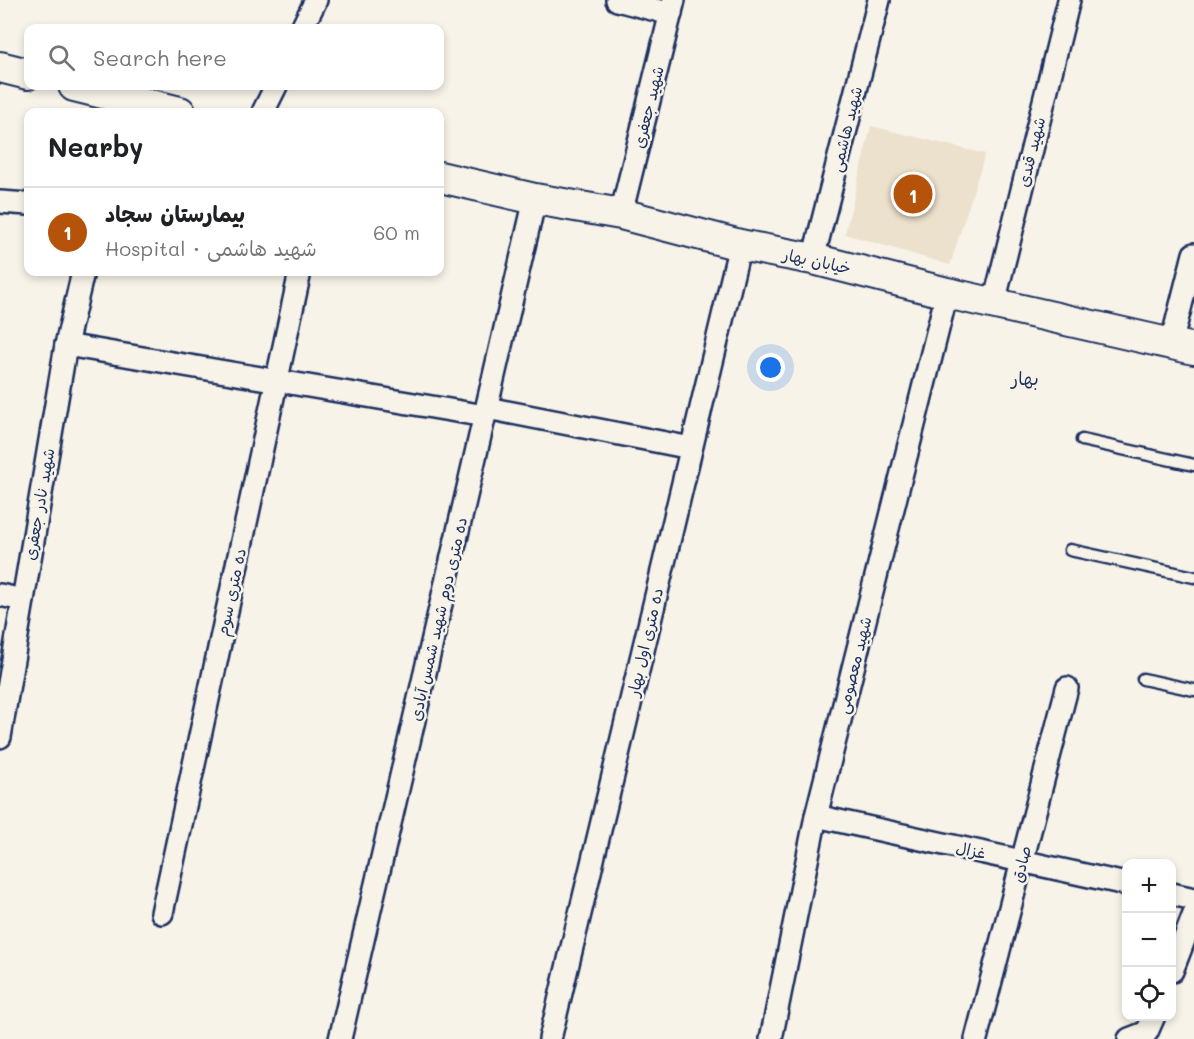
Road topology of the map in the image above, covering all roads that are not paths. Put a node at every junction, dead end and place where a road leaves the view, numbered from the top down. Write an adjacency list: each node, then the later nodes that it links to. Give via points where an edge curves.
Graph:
1 (315, 0): 6 (street)
2 (617, 0): 5 (street)
3 (879, 0): 21 (street, شهید هاشمی)
4 (1069, 0): 25 (street, شهید قندی)
5 (673, 7): 18 (street, شهید جعفری)
6 (304, 24)
7 (0, 67): 8 (main road)
8 (24, 73)
9 (84, 90): 11 (main road)
10 (274, 90): 13 (street)
11 (120, 105): 12 (main road)
12 (146, 108)
13 (265, 108)
14 (444, 178): 15 (main road, خیابان بهار)
15 (535, 199): 18 (main road, خیابان بهار); 29 (street, ده متری دوم شهید شمس آبادی)
16 (0, 202): 17 (street)
17 (24, 204)
18 (621, 214): 19 (main road, خیابان بهار)
19 (740, 246): 21 (main road, خیابان بهار); 31 (street, ده متری اول بهار)
20 (1194, 254): 27 (street)
21 (813, 259): 24 (main road, خیابان بهار)
22 (82, 276): 26 (street, شهید نادر جعفری)
23 (299, 276): 28 (street, ده متری سوم)
24 (947, 292): 25 (main road, خیابان بهار); 41 (street, شهید معصومی)
25 (993, 303): 27 (main road, خیابان بهار)
26 (66, 345): 28 (street); 36 (street, شهید نادر جعفری)
27 (1183, 347)
28 (277, 382): 29 (street); 46 (street, ده متری سوم)
29 (486, 412): 31 (street); 50 (street, ده متری دوم شهید شمس آبادی)
30 (1082, 440): 32 (lane)
31 (691, 448): 51 (street, ده متری اول بهار)
32 (1194, 465)
33 (1070, 550): 34 (lane)
34 (1194, 577)
35 (0, 595): 36 (street)
36 (22, 600): 40 (street, شهید نادر جعفری)
37 (1143, 679): 39 (lane)
38 (1067, 688): 42 (street, صادق)
39 (1194, 690)
40 (0, 737)
41 (816, 816): 42 (street, غزال); 52 (street, شهید معصومی)
42 (1022, 861): 43 (street, غزال); 53 (street, صادق)
43 (1122, 883)
44 (1176, 895): 45 (street)
45 (1194, 899)
46 (162, 913)
47 (1194, 914): 48 (street)
48 (1174, 967)
49 (1152, 1021): 54 (street, via 1147,1032)
50 (340, 1039)
51 (550, 1039)
52 (771, 1039)
53 (976, 1039)
54 (1129, 1039)

